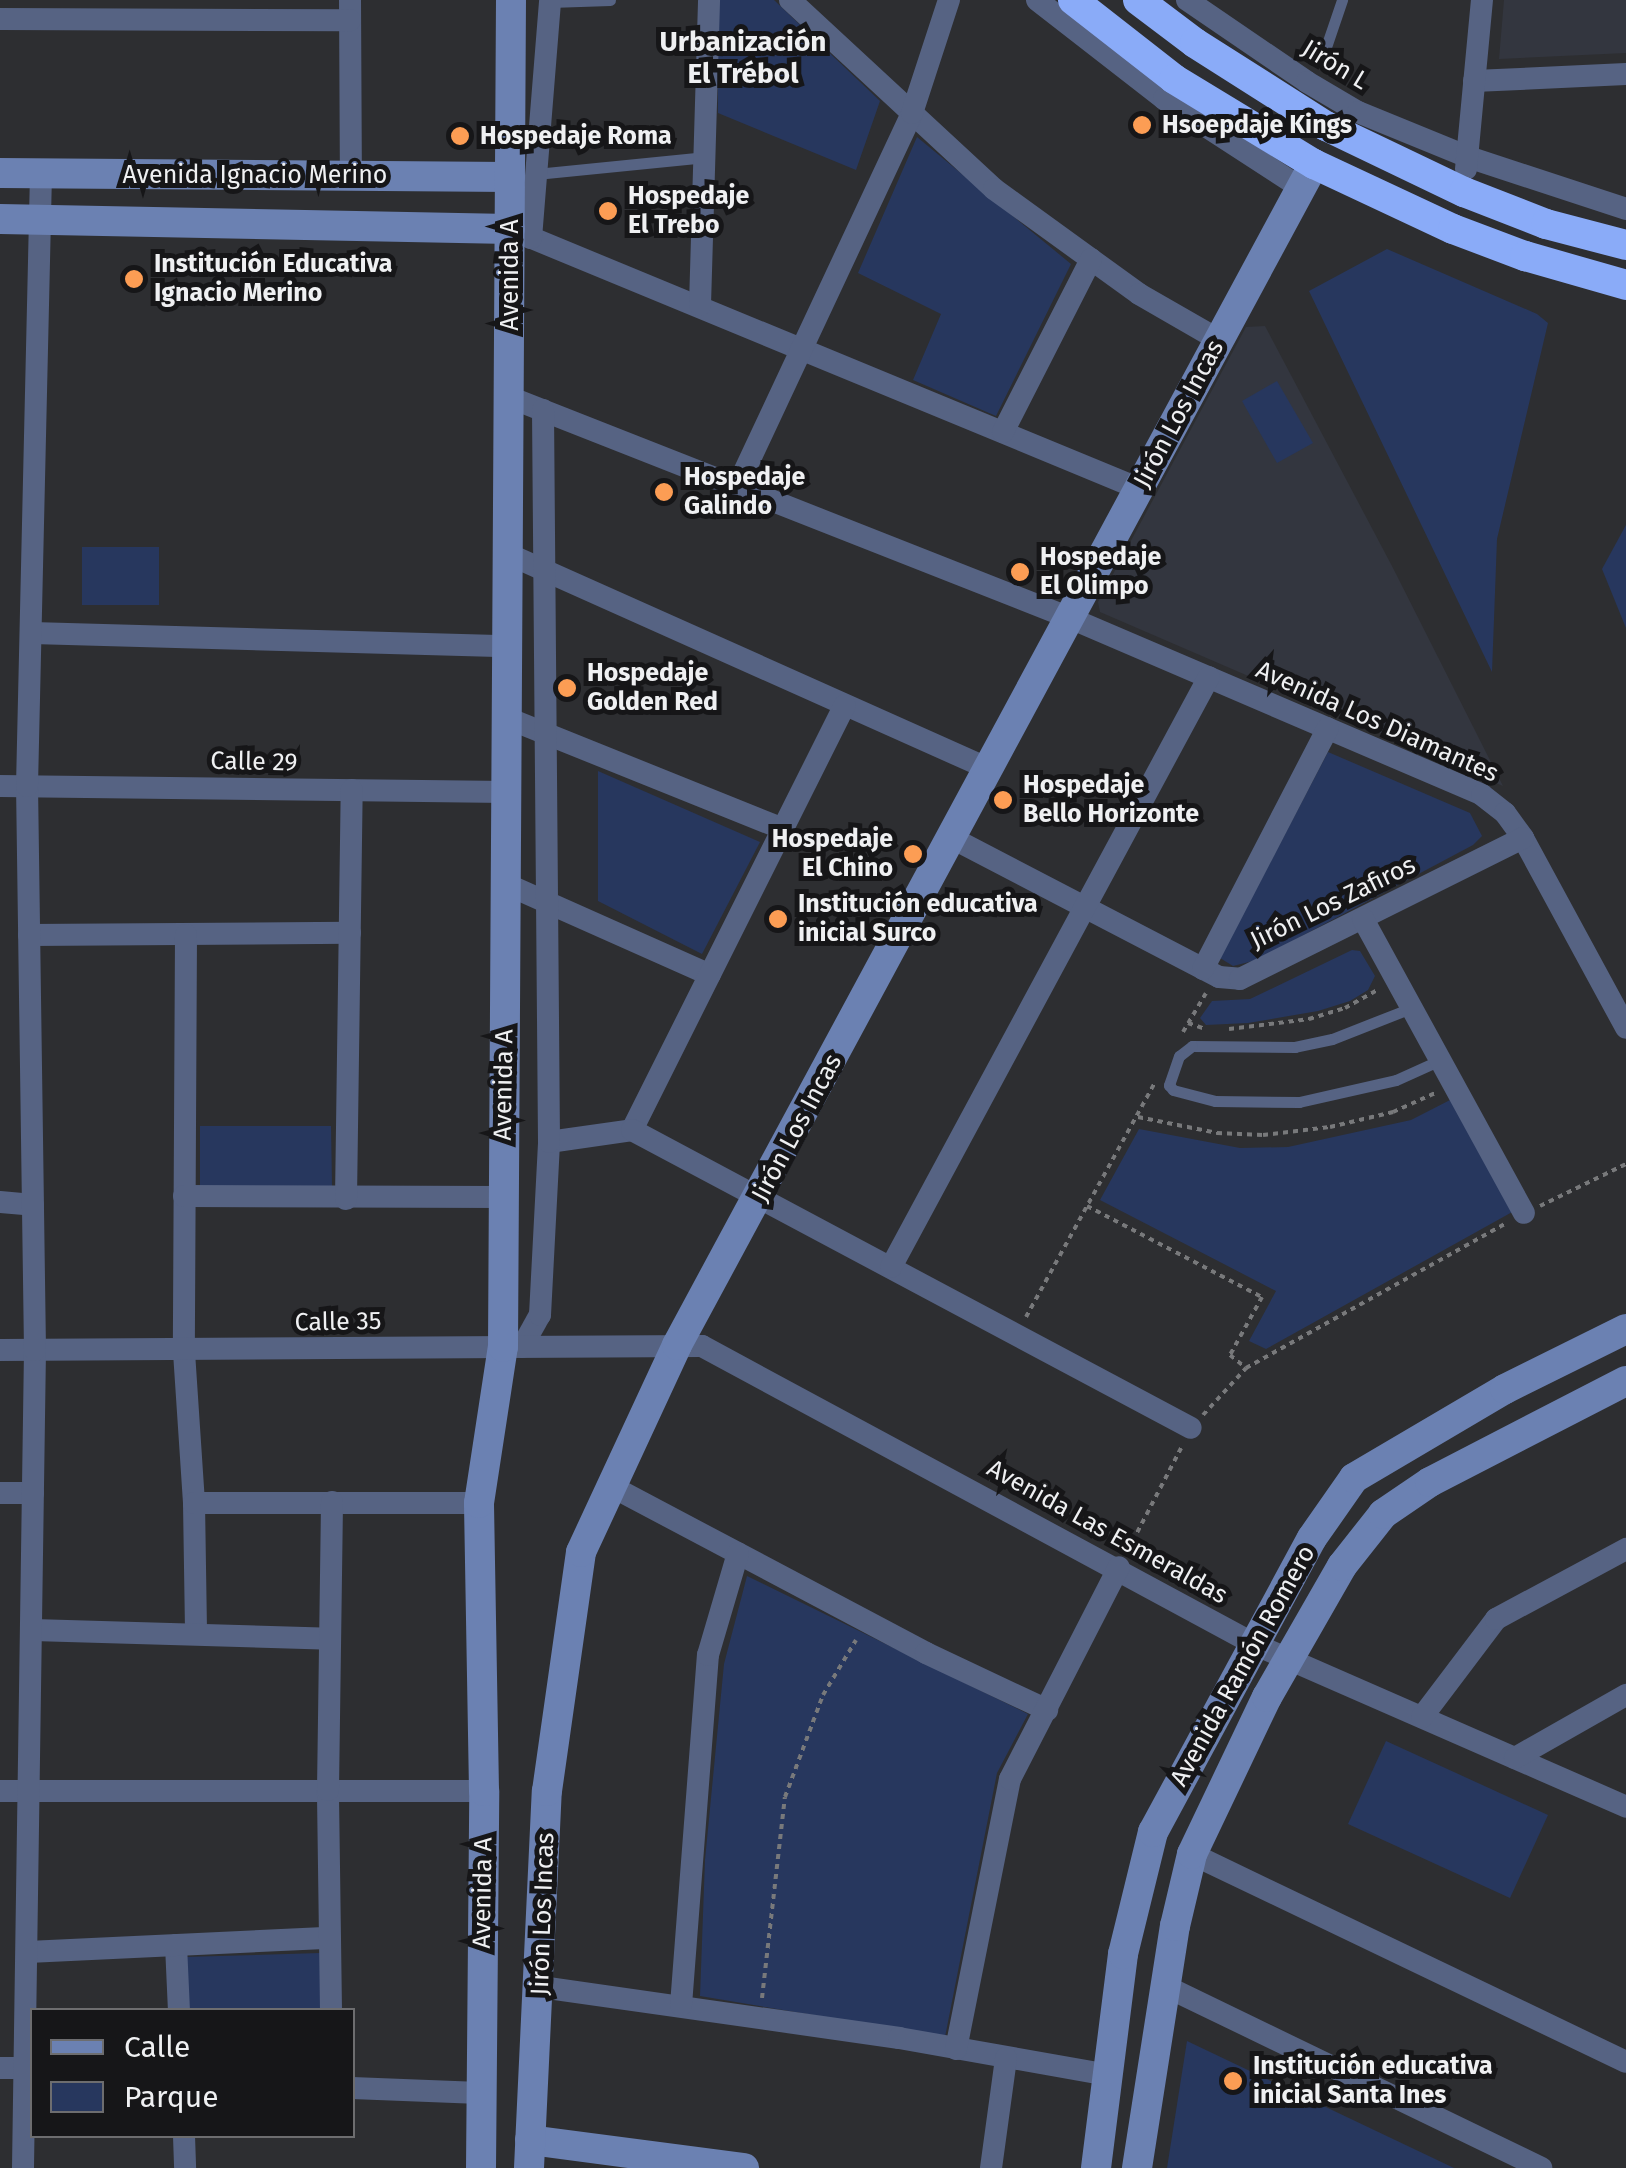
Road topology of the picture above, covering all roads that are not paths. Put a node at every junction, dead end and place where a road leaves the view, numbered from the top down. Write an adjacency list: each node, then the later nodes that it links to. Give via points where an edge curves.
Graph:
1 (511, 0): 26 (street, Avenida A)
2 (610, 0): 11 (lane)
3 (709, 0): 22 (street)
4 (790, 0): 20 (street)
5 (949, 0): 20 (street)
6 (1037, 0): 27 (street, via 1164,99)
7 (1072, 0): 18 (highway)
8 (1186, 0): 21 (street, Jirón L, via 1358,112)
9 (1342, 0): 16 (lane)
10 (1482, 0): 19 (street)
11 (550, 1): 26 (street)
12 (1145, 2): 15 (highway)
13 (350, 10): 14 (street); 25 (street)
14 (0, 19)
15 (1195, 43): 18 (highway); 28 (highway, via 1326,126)
16 (1325, 50)
17 (1626, 74): 19 (street)
18 (1174, 78): 27 (highway)
19 (1474, 81): 21 (street)
20 (912, 113): 35 (street, via 994,189); 39 (street)
21 (1468, 157): 28 (street); 29 (street, Jirón L)
22 (706, 158): 26 (lane); 37 (street)
23 (0, 174): 24 (street, Avenida Ignacio Merino)
24 (41, 174): 25 (street, Avenida Ignacio Merino); 31 (street)
25 (350, 176): 26 (street, Avenida Ignacio Merino)
26 (524, 176): 33 (street, Avenida A)
27 (1308, 176): 32 (highway); 38 (street, Jirón Los Incas)
28 (1464, 192): 32 (highway); 34 (highway)
29 (1626, 209)
30 (0, 219): 31 (street, Avenida Ignacio Merino)
31 (40, 220): 33 (street, Avenida Ignacio Merino); 48 (street)
32 (1453, 228): 36 (highway)
33 (520, 233): 37 (street); 40 (street, Avenida A)
34 (1626, 245)
35 (1090, 259): 38 (street); 42 (street)
36 (1626, 285)
37 (700, 304): 39 (street)
38 (1219, 340): 44 (street, Jirón Los Incas)
39 (803, 347): 42 (street); 43 (street)
40 (509, 397): 41 (street); 45 (street, Avenida A)
41 (543, 410): 43 (street); 46 (street)
42 (1003, 432): 44 (street)
43 (744, 489): 47 (street)
44 (1140, 489): 47 (street, Jirón Los Incas)
45 (508, 554): 46 (street); 49 (street, Avenida A)
46 (544, 570): 51 (street); 54 (street)
47 (1062, 614): 50 (street, Avenida Los Diamantes); 55 (street, Jirón Los Incas)
48 (32, 633): 49 (street); 57 (street)
49 (507, 646): 52 (street, Avenida A)
50 (1209, 677): 53 (street, Avenida Los Diamantes); 65 (street)
51 (845, 704): 55 (street); 60 (street)
52 (507, 718): 54 (street); 59 (street, Avenida A)
53 (1328, 728): 62 (street, Avenida Los Diamantes, via 1482,796); 70 (street)
54 (542, 732): 60 (street); 64 (street)
55 (989, 769): 61 (street, Jirón Los Incas)
56 (0, 786): 57 (street, Calle 29)
57 (27, 786): 58 (street, Calle 29); 69 (street)
58 (352, 790): 59 (street, Calle 29); 67 (street)
59 (507, 792): 63 (street, Avenida A)
60 (782, 829): 71 (street)
61 (952, 838): 65 (street, Jirón Los Zafiros); 80 (street, Jirón Los Incas)
62 (1523, 838): 66 (street, Jirón Los Zafiros); 73 (street, Avenida Los Diamantes)
63 (506, 884): 64 (street); 75 (street, Avenida A)
64 (547, 902): 71 (street); 76 (street)
65 (1084, 907): 70 (street, Jirón Los Zafiros); 86 (street)
66 (1363, 919): 70 (street, Jirón Los Zafiros, via 1240,979); 72 (street)
67 (350, 933): 68 (street); 82 (street)
68 (186, 935): 69 (street); 79 (street)
69 (29, 936): 84 (street)
70 (1203, 969)
71 (710, 974): 77 (street)
72 (1412, 1008): 74 (street); 74 (lane, via 1295,1048 1192,1046 1179,1056 1169,1085 1215,1101 1299,1102 1396,1080)
73 (1626, 1028)
74 (1440, 1060): 85 (street)
75 (505, 1095): 76 (street); 81 (street, Avenida A)
76 (548, 1098): 78 (street)
77 (632, 1130): 78 (street); 80 (street)
78 (549, 1142): 89 (street, via 540,1315)
79 (184, 1196): 82 (street); 92 (street)
80 (761, 1196): 86 (street); 88 (street, Jirón Los Incas)
81 (501, 1197): 82 (street); 89 (street, Avenida A)
82 (346, 1199)
83 (0, 1202): 84 (street)
84 (33, 1205): 91 (street)
85 (1524, 1213)
86 (891, 1266): 94 (street)
87 (1626, 1329): 107 (street, Avenida Ramón Romero, via 1488,1398 1354,1478 1312,1538)
88 (678, 1346): 89 (street, Calle 35); 95 (street, Jirón Los Incas); 103 (street, Avenida Las Esmeraldas, via 702,1346)
89 (513, 1347): 92 (street, Calle 35); 99 (street, Avenida A)
90 (0, 1350): 91 (street, Calle 35)
91 (35, 1350): 92 (street, Calle 35); 97 (street)
92 (184, 1352): 100 (street)
93 (1626, 1381): 108 (street, Avenida Ramón Romero, via 1430,1482 1384,1514 1342,1566)
94 (1191, 1428)
95 (609, 1485): 102 (street); 123 (street, Jirón Los Incas, via 582,1552 565,1650 547,1790)
96 (0, 1493): 97 (street)
97 (34, 1493): 104 (street)
98 (332, 1502): 99 (street); 100 (street); 106 (street)
99 (479, 1503): 114 (street, Avenida A)
100 (194, 1504): 105 (street)
101 (1626, 1549): 111 (street, via 1496,1619)
102 (738, 1553): 110 (street); 124 (street, via 708,1655)
103 (1119, 1568): 107 (street, Avenida Las Esmeraldas); 110 (street)
104 (33, 1630): 105 (street); 116 (street)
105 (196, 1632): 106 (street)
106 (330, 1639): 113 (street)
107 (1256, 1645): 108 (street, Avenida Las Esmeraldas); 132 (street, Avenida Ramón Romero, via 1152,1832 1123,1954)
108 (1291, 1659): 111 (street, Avenida Las Esmeraldas); 118 (street, Avenida Ramón Romero)
109 (1626, 1695): 112 (street)
110 (1047, 1710): 127 (street, via 1010,1779)
111 (1422, 1716): 112 (street, Avenida Las Esmeraldas)
112 (1516, 1758): 117 (street, Avenida Las Esmeraldas)
113 (328, 1790): 114 (street); 116 (street); 119 (street)
114 (484, 1790): 134 (street, Avenida A)
115 (0, 1791): 116 (street)
116 (31, 1791): 121 (street)
117 (1626, 1807)
118 (1192, 1854): 122 (street, Avenida Ramón Romero); 129 (street)
119 (330, 1938): 120 (street); 126 (street)
120 (176, 1945): 121 (street); 125 (street)
121 (28, 1952): 131 (street)
122 (1165, 1986): 143 (street, Avenida Ramón Romero); 144 (street)
123 (541, 1987): 124 (street); 136 (street, Jirón Los Incas)
124 (682, 2005): 127 (street)
125 (179, 2008)
126 (331, 2008)
127 (956, 2048): 128 (street)
128 (1006, 2058): 132 (street); 141 (street)
129 (1626, 2062)
130 (0, 2068): 131 (street)
131 (25, 2068): 137 (street)
132 (1108, 2075): 142 (street, Avenida Ramón Romero)
133 (355, 2088): 134 (street)
134 (480, 2093): 139 (street, Avenida A)
135 (184, 2138): 138 (street)
136 (530, 2154): 140 (street)
137 (23, 2168)
138 (185, 2168)
139 (482, 2168)
140 (744, 2168)
141 (991, 2168)
142 (1096, 2168)
143 (1137, 2168)
144 (1542, 2168)

